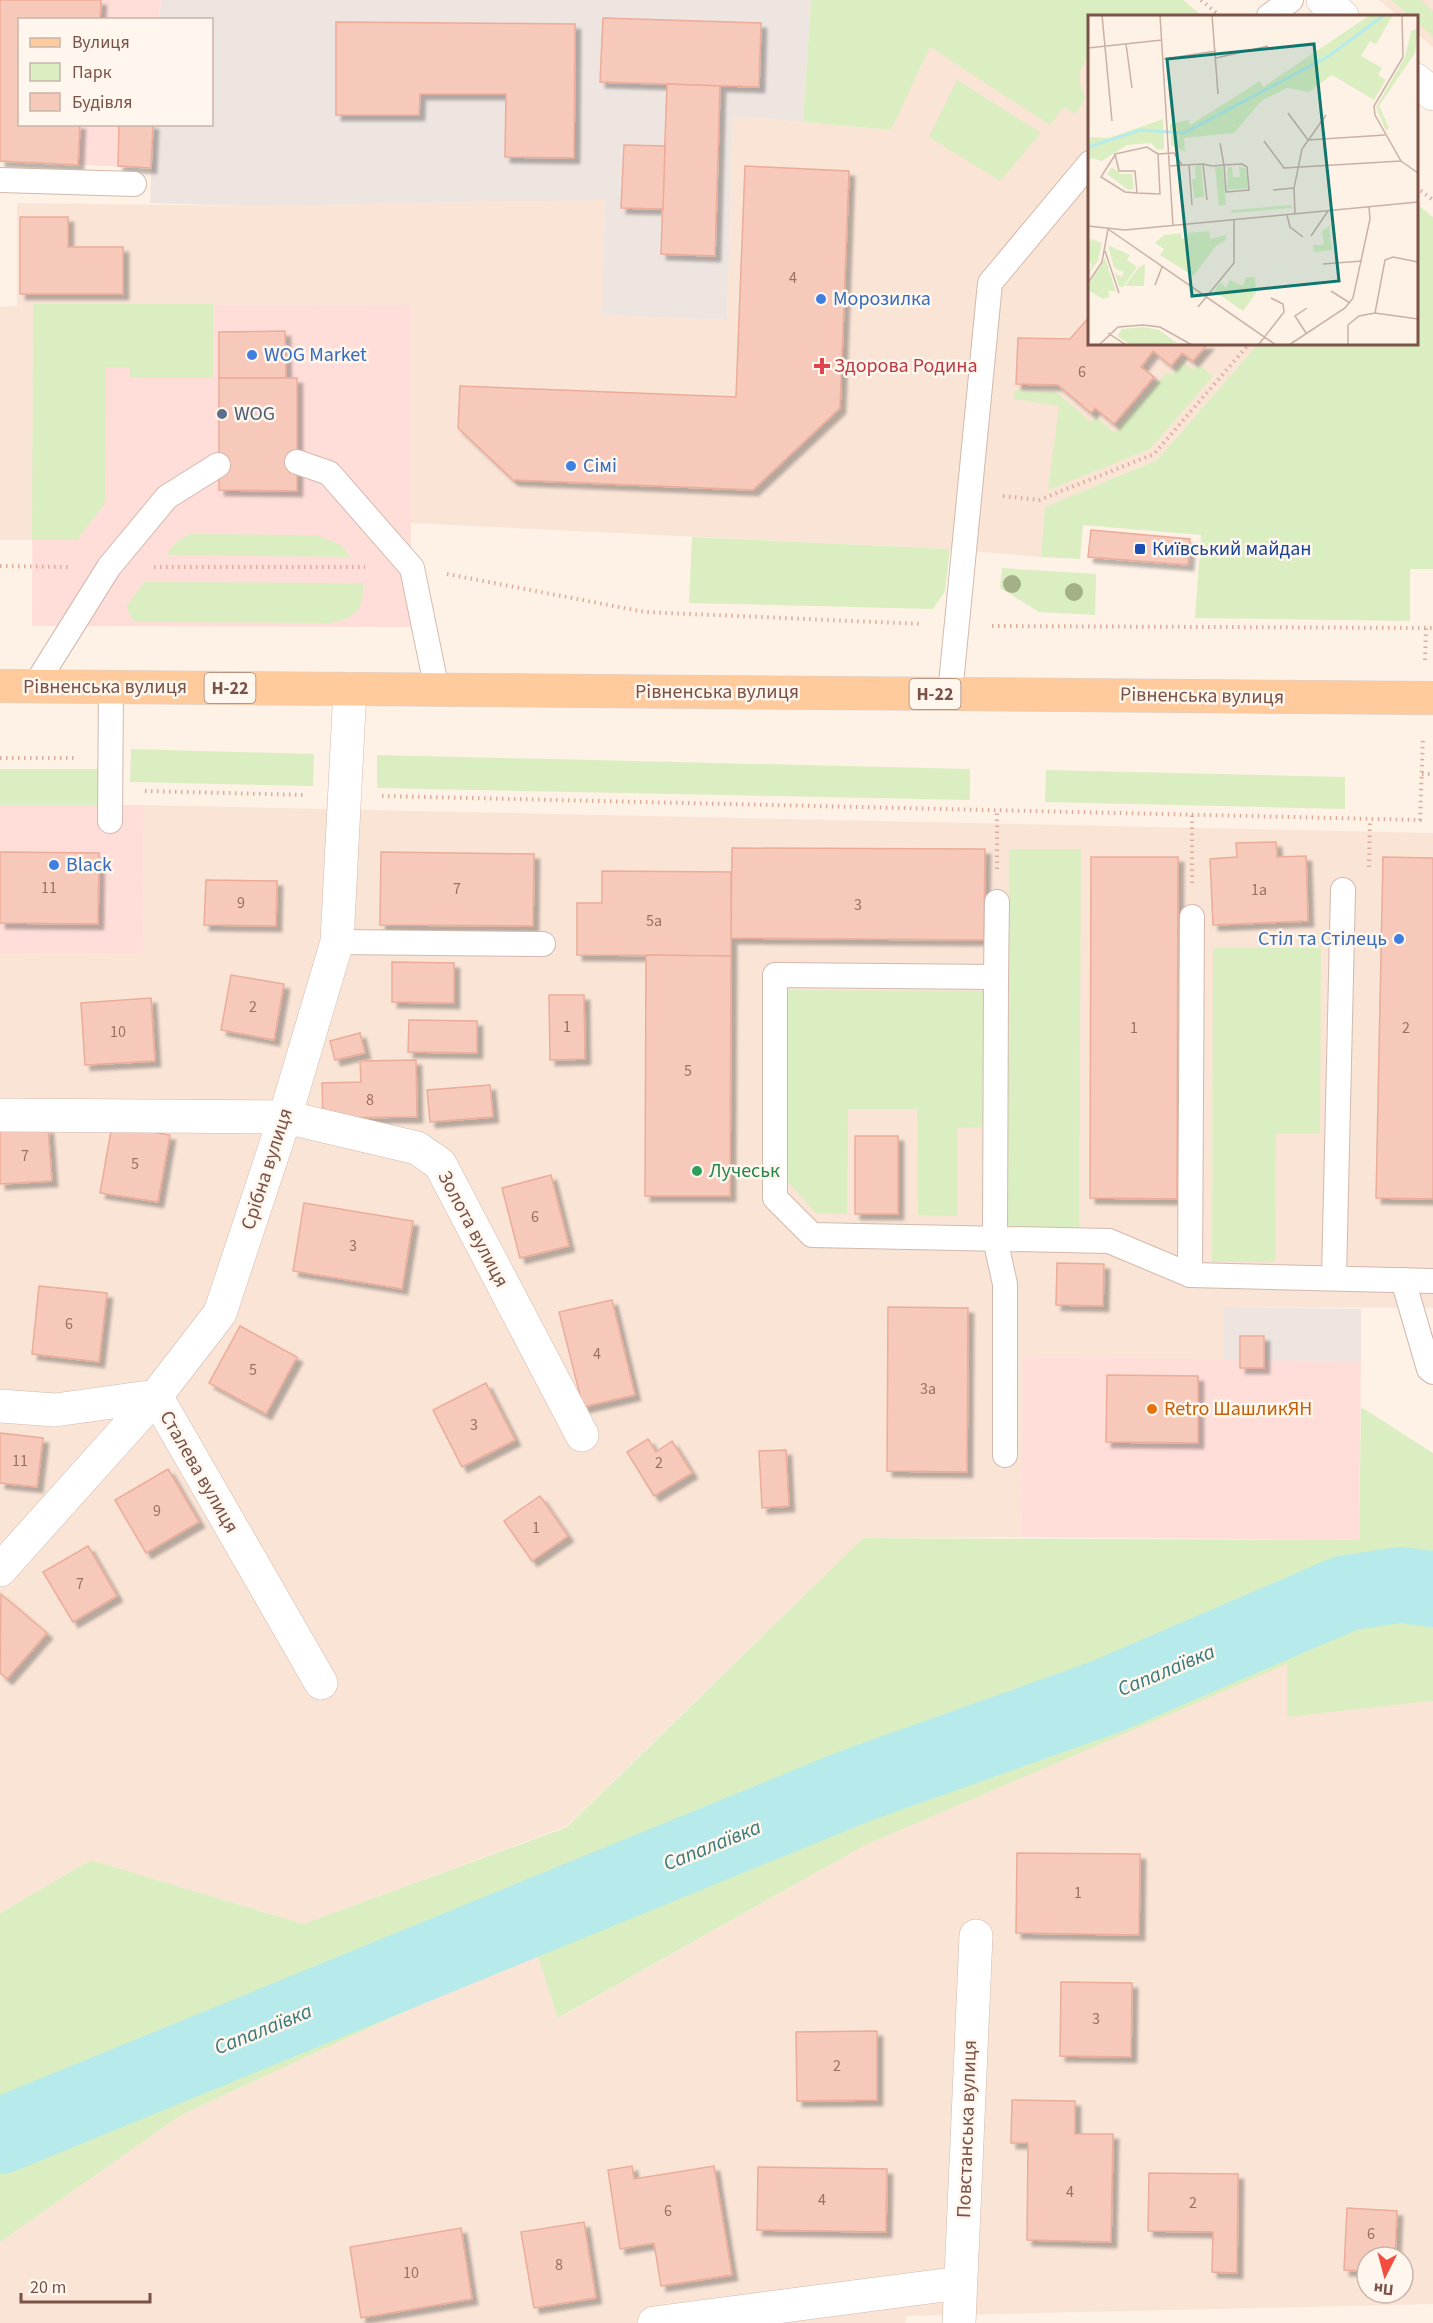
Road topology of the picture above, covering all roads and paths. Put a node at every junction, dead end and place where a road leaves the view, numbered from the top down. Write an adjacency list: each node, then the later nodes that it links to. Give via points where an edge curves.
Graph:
1 (1201, 0): 4 (path)
2 (1291, 0): 5 (lane)
3 (1323, 0): 6 (street)
4 (1219, 15)
5 (1270, 15)
6 (1341, 15)
7 (1418, 82): 8 (street)
8 (1433, 94)
9 (1088, 164): 21 (lane, via 990,282)
10 (0, 180): 11 (lane)
11 (134, 184)
12 (1418, 189): 13 (path)
13 (1433, 200)
14 (1249, 345): 17 (path, via 1154,454)
15 (297, 462): 20 (lane, via 329,473)
16 (218, 465): 19 (lane, via 167,496)
17 (1039, 500)
18 (0, 566): 19 (path)
19 (109, 567): 20 (path); 24 (lane)
20 (412, 568): 21 (path, via 645,612); 27 (lane)
21 (956, 626): 22 (path); 28 (lane)
22 (1433, 628)
23 (0, 686): 24 (main road, Рівненська вулиця / Н-22)
24 (34, 687): 25 (main road, Рівненська вулиця / Н-22)
25 (111, 687): 26 (main road, Рівненська вулиця / Н-22); 31 (lane)
26 (350, 689): 27 (main road, Рівненська вулиця / Н-22); 35 (street, Срібна вулиця)
27 (437, 690): 28 (main road, Рівненська вулиця / Н-22)
28 (950, 694): 29 (main road, Рівненська вулиця / Н-22)
29 (1433, 699)
30 (0, 758): 31 (path)
31 (111, 758): 34 (lane)
32 (1422, 774): 33 (path)
33 (1433, 774)
34 (110, 790): 35 (path); 39 (lane)
35 (344, 796): 36 (path); 43 (street, Срібна вулиця)
36 (997, 810): 37 (path); 41 (path)
37 (1192, 815): 38 (path); 42 (path)
38 (1420, 819)
39 (110, 821)
40 (1343, 890): 50 (lane)
41 (996, 902): 45 (lane)
42 (1192, 917): 49 (lane)
43 (337, 942): 44 (lane); 47 (street, Срібна вулиця)
44 (543, 944)
45 (996, 977): 48 (lane); 48 (lane, via 775,975 775,1198 812,1234)
46 (0, 1115): 47 (street, Золота вулиця)
47 (285, 1117): 54 (street, Срібна вулиця, via 220,1312); 56 (street, Золота вулиця, via 417,1148 440,1164)
48 (995, 1239): 49 (lane, via 1109,1240); 57 (lane, via 1005,1284)
49 (1190, 1275): 50 (lane)
50 (1334, 1278): 51 (lane)
51 (1403, 1280): 52 (lane); 53 (lane)
52 (1433, 1281)
53 (1433, 1372)
54 (156, 1396): 55 (street, Сталева вулиця, via 55,1410); 58 (street, Срібна вулиця); 59 (street, Сталева вулиця)
55 (0, 1406)
56 (582, 1435)
57 (1005, 1455)
58 (0, 1570)
59 (321, 1683)
60 (975, 1936): 61 (street, Повстанська вулиця)
61 (960, 2283): 62 (street); 63 (street, Повстанська вулиця)
62 (654, 2323)
63 (959, 2323)

